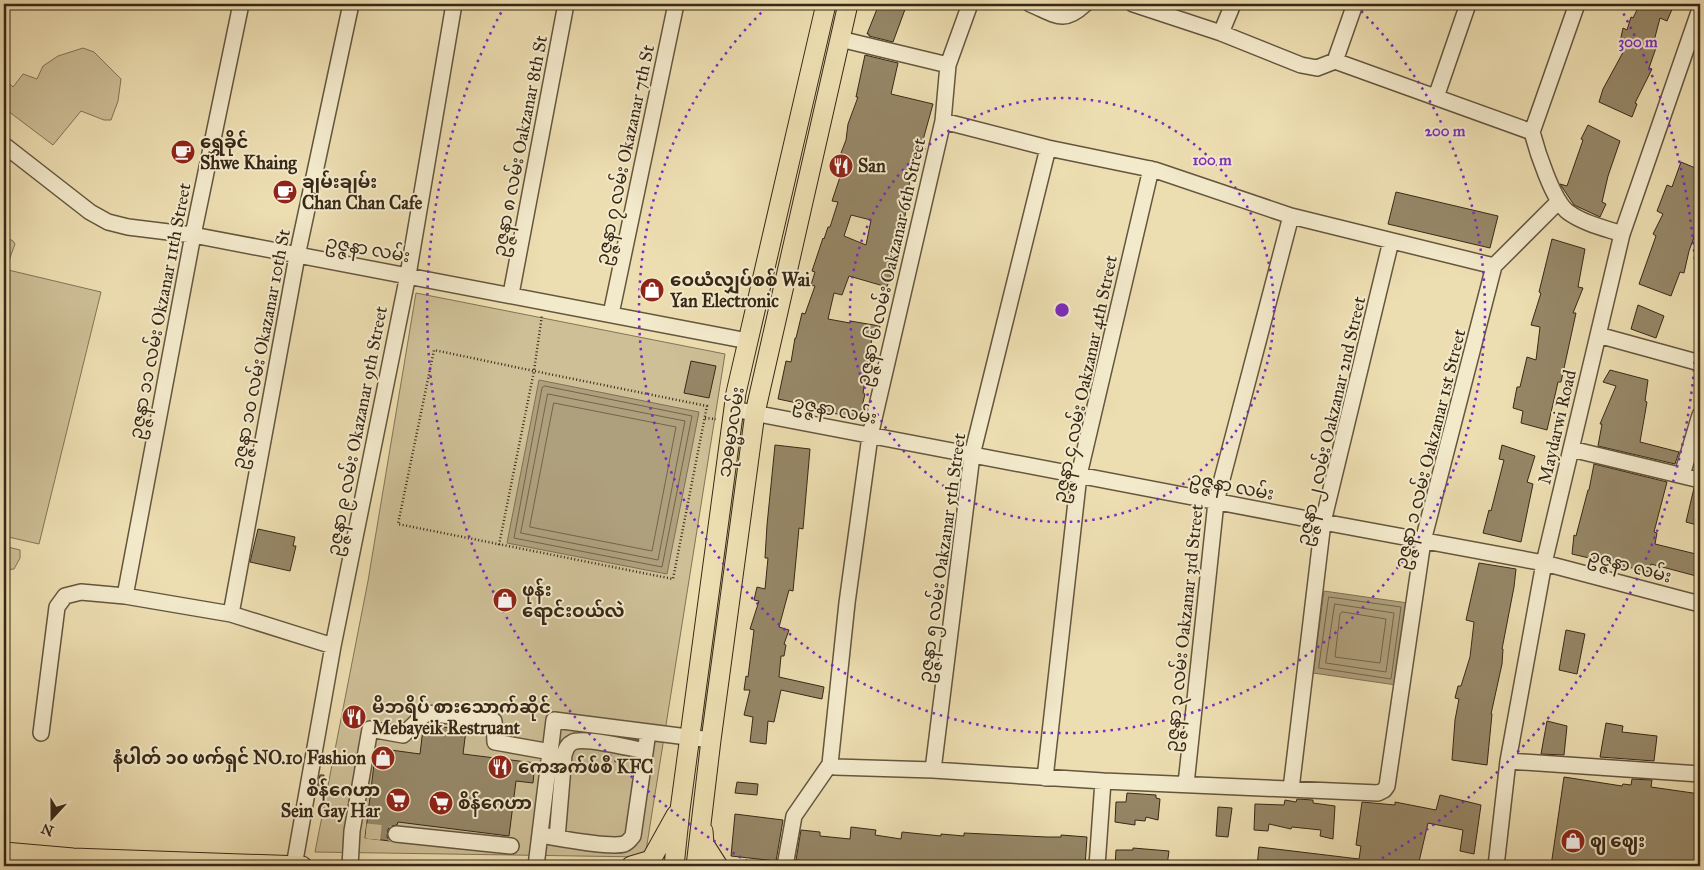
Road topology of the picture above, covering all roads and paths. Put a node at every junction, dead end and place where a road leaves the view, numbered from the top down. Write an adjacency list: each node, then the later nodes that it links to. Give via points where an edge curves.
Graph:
1 (241, 4): 30 (street, ဥဇ္ဇနာ ၁၁ လမ်း Okzanar 11th Street)
2 (351, 4): 32 (street, ဥဇ္ဇနာ ၁၀ လမ်း Okazanar 10th St)
3 (454, 4): 34 (street, ဥဇ္ဇနာ ၉ လမ်း Okazanar 9th Street)
4 (566, 4): 35 (street, ဥဇ္ဇနာ ၈ လမ်း Oakzanar 8th St)
5 (676, 4): 37 (street, ဥဇ္ဇနာ ၇ လမ်း Okazanar 7th St)
6 (826, 4): 39 (main road, သုဓမ္မာလမ်း)
7 (848, 4): 18 (main road, သုဓမ္မာလမ်း)
8 (970, 4): 20 (street, ဥဇ္ဇနာ ၆ လမ်း Oakzanar 6th Street)
9 (1030, 4): 10 (street, via 1062,17 1074,14)
10 (1085, 4)
11 (1133, 4): 17 (street)
12 (1233, 4): 17 (street)
13 (1355, 4): 19 (street)
14 (1468, 4): 21 (street)
15 (1577, 4): 23 (street)
16 (1700, 9): 29 (street, Maydarwi Road)
17 (1221, 33): 19 (street, via 1301,65 1317,68)
18 (840, 38): 20 (street); 43 (main road, သုဓမ္မာလမ်း)
19 (1335, 61): 21 (street)
20 (948, 65): 22 (street, ဥဇ္ဇနာ ၆ လမ်း Oakzanar 6th Street)
21 (1436, 98): 23 (street)
22 (944, 121): 25 (street); 45 (street, ဥဇ္ဇနာ ၆ လမ်း Oakzanar 6th Street)
23 (1532, 132): 27 (street, via 1539,159)
24 (4, 146): 30 (street, ဥဇ္ဇနာ လမ်း, via 90,212 108,222)
25 (1048, 148): 26 (street); 47 (street, ဥဇ္ဇနာ ၅ လမ်း Oakzanar 5th Street)
26 (1150, 169): 28 (street); 48 (street, ဥဇ္ဇနာ ၄ လမ်း Oakzanar 4th Street)
27 (1559, 201): 29 (street, via 1564,209 1579,219); 33 (street)
28 (1291, 216): 31 (street); 51 (street, ဥဇ္ဇနာ ၃ လမ်း Oakzanar 3rd Street)
29 (1622, 234): 38 (street, Maydarwi Road)
30 (193, 235): 32 (street, ဥဇ္ဇနာ လမ်း); 56 (street, ဥဇ္ဇနာ ၁၁ လမ်း Okzanar 11th Street)
31 (1391, 241): 33 (street); 52 (street, ဥဇ္ဇနာ ၂ လမ်း Oakzanar 2nd Street)
32 (297, 256): 34 (street, ဥဇ္ဇနာ လမ်း); 58 (street, ဥဇ္ဇနာ ၁၀ လမ်း Okazanar 10th St)
33 (1494, 266): 53 (street, ဥဇ္ဇနာ ၁ လမ်း Oakzanar 1st Street)
34 (408, 274): 35 (street, ဥဇ္ဇနာ လမ်း); 59 (street, ဥဇ္ဇနာ ၉ လမ်း Okazanar 9th Street)
35 (511, 294): 36 (street, ဥဇ္ဇနာ လမ်း)
36 (544, 301): 37 (street, ဥဇ္ဇနာ လမ်း); 41 (path)
37 (611, 314): 39 (street, ဥဇ္ဇနာ လမ်း)
38 (1598, 335): 40 (street); 46 (street, Maydarwi Road)
39 (748, 341): 42 (main road, သုဓမ္မာလမ်း)
40 (1700, 363)
41 (534, 371): 54 (path); 54 (path, via 434,350 398,524); 54 (path, via 707,406 673,579)
42 (733, 409): 43 (street, ဥဇ္ဇနာ လမ်း); 62 (main road, သုဓမ္မာလမ်း)
43 (756, 413): 45 (street, ဥဇ္ဇနာ လမ်း); 63 (main road, သုဓမ္မာလမ်း)
44 (1700, 415): 49 (street)
45 (870, 436): 47 (street, ဥဇ္ဇနာ လမ်း); 67 (street, ဥဇ္ဇနာ ၆ လမ်း Oakzanar 6th Street, via 847,603)
46 (1571, 449): 49 (street); 55 (street, Maydarwi Road)
47 (972, 455): 48 (street, ဥဇ္ဇနာ လမ်း); 68 (street, ဥဇ္ဇနာ ၅ လမ်း Oakzanar 5th Street)
48 (1079, 475): 51 (street, ဥဇ္ဇနာ လမ်း); 70 (street, ဥဇ္ဇနာ ၄ လမ်း Oakzanar 4th Street)
49 (1682, 475): 50 (street)
50 (1700, 480)
51 (1216, 502): 52 (street, ဥဇ္ဇနာ လမ်း); 72 (street, ဥဇ္ဇနာ ၃ လမ်း Oakzanar 3rd Street)
52 (1323, 522): 53 (street, ဥဇ္ဇနာ လမ်း); 73 (street, ဥဇ္ဇနာ ၂ လမ်း Oakzanar 2nd Street)
53 (1423, 541): 55 (street, ဥဇ္ဇနာ လမ်း); 73 (street, ဥဇ္ဇနာ ၁ လမ်း Oakzanar 1st Street, via 1387,786 1378,793)
54 (499, 545)
55 (1544, 562): 57 (street, ဥဇ္ဇနာ လမ်း); 66 (street, Maydarwi Road)
56 (125, 596): 58 (street); 61 (street, via 81,592 65,596 57,607)
57 (1700, 604)
58 (231, 614): 59 (street)
59 (332, 646): 83 (street, ဥဇ္ဇနာ ၉ လမ်း Okazanar 9th Street)
60 (648, 732): 62 (street); 64 (street); 65 (street, via 554,720)
61 (41, 733)
62 (690, 737): 63 (street); 74 (main road, သုဓမ္မာလမ်း)
63 (711, 740): 75 (main road, သုဓမ္မာလမ်း)
64 (645, 751): 78 (street, via 629,841 608,844); 78 (street, via 584,740 571,743 564,755)
65 (550, 752): 77 (street); 85 (street, via 495,742 494,721 426,713 403,735 370,729 359,831)
66 (1508, 761): 69 (street); 93 (street, Maydarwi Road)
67 (830, 764): 68 (street, via 834,767); 91 (street, via 794,816)
68 (933, 770): 70 (street)
69 (1700, 774)
70 (1045, 778): 71 (street)
71 (1103, 781): 72 (street); 92 (street)
72 (1186, 784): 73 (street)
73 (1291, 789)
74 (680, 810): 87 (main road, via 651,860); 88 (main road, သုဓမ္မာလမ်း)
75 (702, 812): 89 (main road, သုဓမ္မာလမ်း); 90 (main road, via 704,844)
76 (396, 834): 79 (street)
77 (540, 835): 78 (street); 86 (street)
78 (557, 838)
79 (511, 846)
80 (4, 852): 81 (main road)
81 (73, 862): 82 (main road)
82 (137, 864): 83 (main road)
83 (294, 866): 84 (main road)
84 (302, 866)
85 (350, 866)
86 (536, 866)
87 (631, 866)
88 (674, 866)
89 (696, 866)
90 (718, 866)
91 (785, 866)
92 (1097, 866)
93 (1496, 866)

